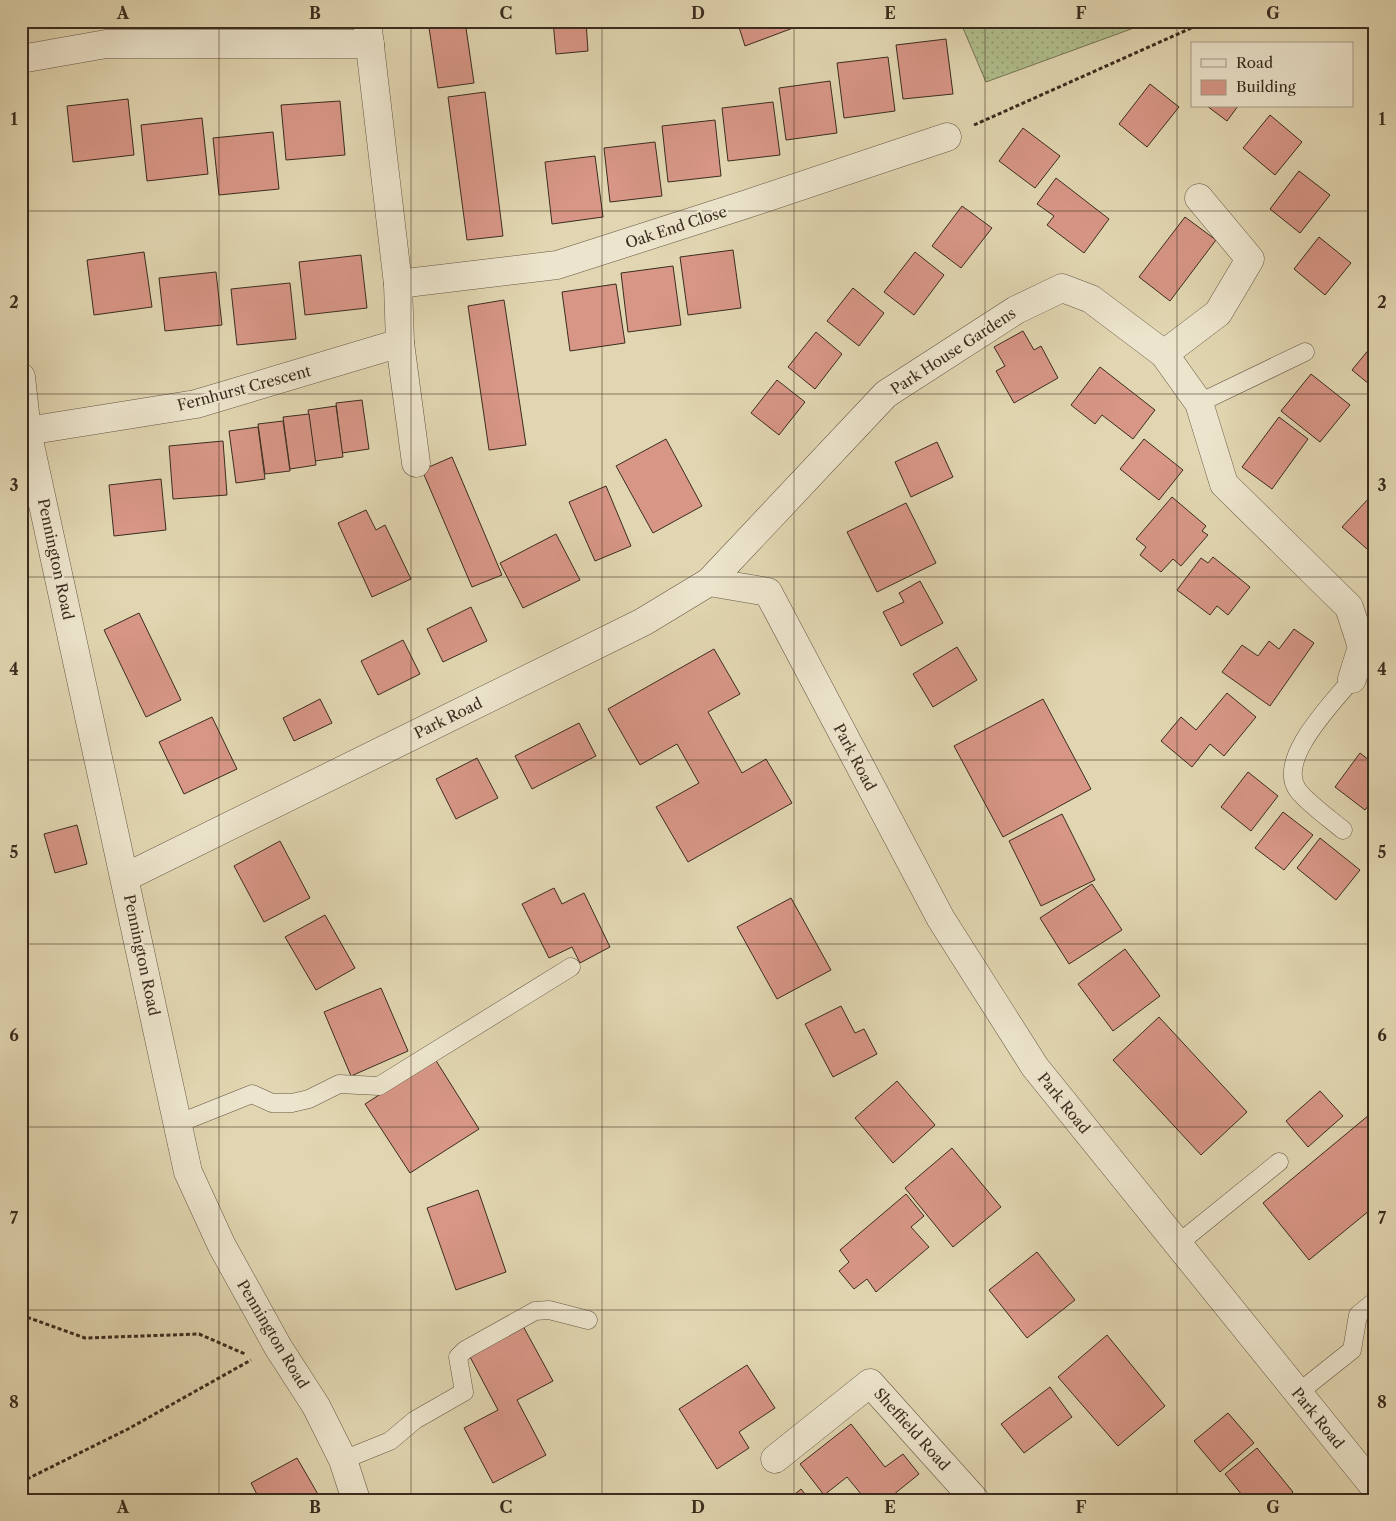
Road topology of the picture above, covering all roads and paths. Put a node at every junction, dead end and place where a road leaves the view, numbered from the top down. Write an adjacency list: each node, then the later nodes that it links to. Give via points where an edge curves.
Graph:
1 (1207, 21): 4 (path)
2 (368, 33): 3 (street, via 106,44); 6 (street)
3 (21, 59)
4 (948, 137): 6 (street, Oak End Close, via 557,265)
5 (1199, 198): 9 (street, via 1250,259 1218,313)
6 (398, 284): 7 (street)
7 (400, 343): 12 (street, Fernhurst Crescent, via 196,404); 13 (street)
8 (1306, 352): 11 (lane)
9 (1164, 354): 11 (street, Park House Gardens); 14 (street, Park House Gardens, via 1090,299 1062,288 1016,310 886,394)
10 (21, 377): 12 (street, Pennington Road)
11 (1199, 403): 15 (street, Park House Gardens, via 1224,484 1349,607 1362,647)
12 (27, 431): 17 (street, Pennington Road)
13 (416, 464)
14 (709, 582): 17 (street, Park Road, via 644,622); 21 (street, Park Road, via 768,592 952,935 1035,1067)
15 (1352, 679): 16 (lane, via 1300,747 1292,768 1297,789)
16 (1343, 830)
17 (126, 877): 19 (street, Pennington Road)
18 (571, 967): 19 (lane, via 379,1086 340,1084 309,1099 292,1103 272,1103 252,1094)
19 (178, 1124): 27 (street, Pennington Road, via 188,1172 222,1246 278,1347 316,1406)
20 (1278, 1162): 21 (lane)
21 (1178, 1243): 25 (street, Park Road)
22 (1375, 1301): 25 (lane, via 1358,1315 1352,1350)
23 (21, 1316): 28 (path, via 85,1338 199,1334 254,1358 128,1429)
24 (588, 1320): 27 (lane, via 548,1310 535,1311 465,1350 458,1357 464,1392 415,1420 390,1441)
25 (1298, 1393): 29 (street, Park Road)
26 (775, 1459): 31 (street, Sheffield Road, via 870,1382)
27 (343, 1460): 30 (street, Pennington Road)
28 (21, 1482)
29 (1375, 1488)
30 (356, 1500)
31 (975, 1500)

